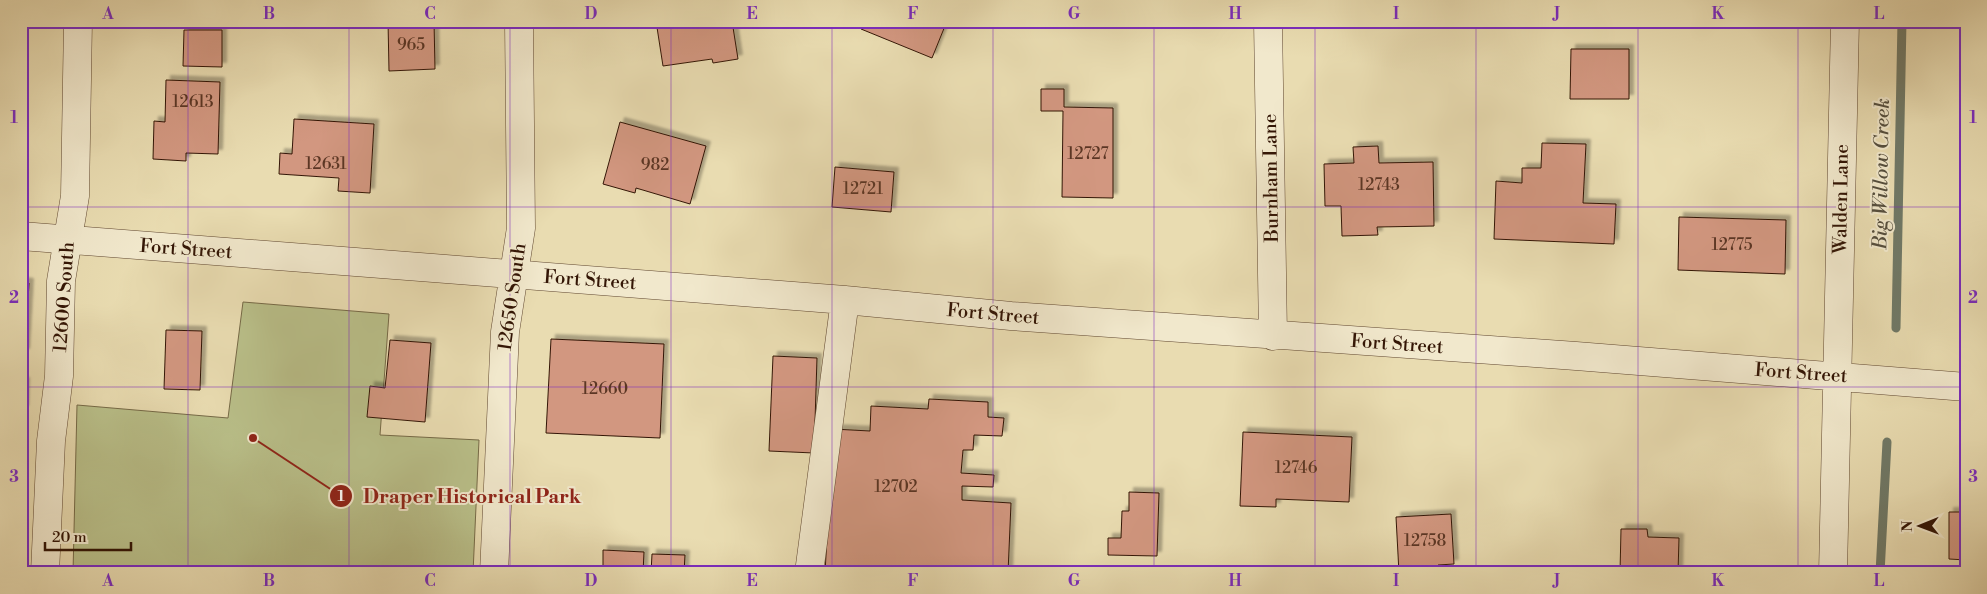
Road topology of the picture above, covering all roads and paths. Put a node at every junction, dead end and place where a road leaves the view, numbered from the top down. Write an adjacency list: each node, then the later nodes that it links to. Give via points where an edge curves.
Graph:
1 (78, 21): 6 (street, 12600 South, via 75,196)
2 (519, 21): 7 (street, 12650 South, via 521,228)
3 (1268, 21): 9 (street, Burnham Lane)
4 (1844, 21): 10 (street, Walden Lane)
5 (21, 236): 6 (street, Fort Street)
6 (67, 240): 7 (street, Fort Street); 12 (street, 12600 South, via 61,281 59,376 51,441)
7 (514, 274): 8 (street, Fort Street); 13 (street, 12650 South, via 505,332)
8 (845, 300): 9 (street, Fort Street); 14 (street)
9 (1273, 336): 10 (street, Fort Street)
10 (1838, 376): 11 (street, Fort Street); 15 (street, Walden Lane)
11 (1966, 387)
12 (45, 573)
13 (494, 573)
14 (809, 573)
15 (1833, 573)

